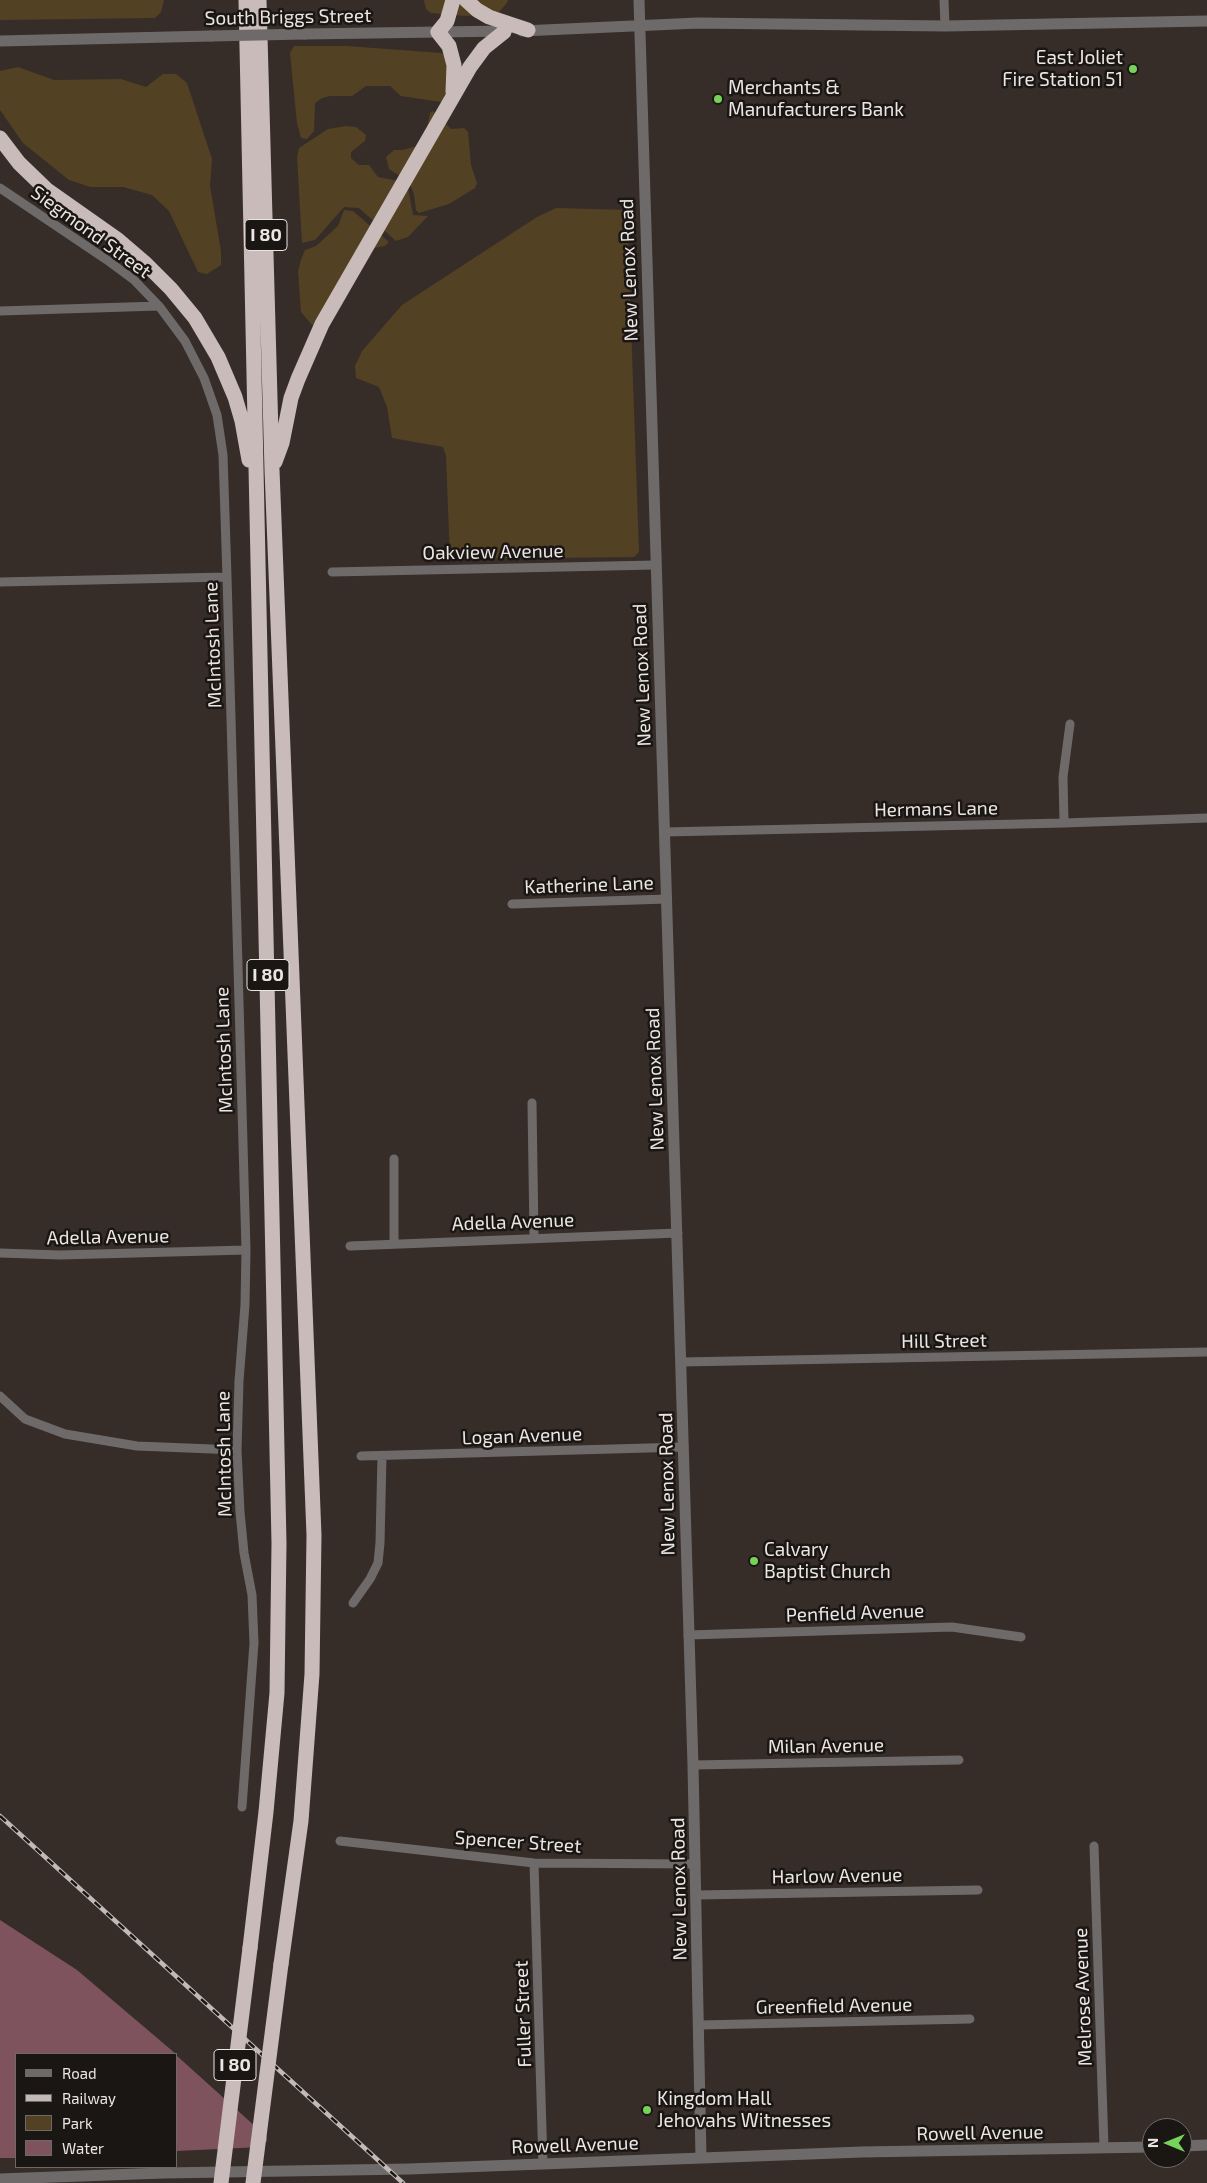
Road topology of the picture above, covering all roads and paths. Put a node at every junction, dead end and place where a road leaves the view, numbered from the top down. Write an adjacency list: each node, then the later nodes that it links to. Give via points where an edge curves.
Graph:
1 (246, 0): 20 (highway, I 80)
2 (259, 0): 19 (highway, I 80)
3 (453, 0): 11 (highway, via 447,21)
4 (466, 0): 10 (highway, via 489,17)
5 (639, 0): 8 (street, New Lenox Road)
6 (944, 0): 9 (street)
7 (1207, 21): 9 (street, South Briggs Street)
8 (640, 25): 9 (street, South Briggs Street); 10 (street, South Briggs Street); 21 (street, New Lenox Road)
9 (945, 26)
10 (528, 30): 12 (street, South Briggs Street)
11 (438, 32): 12 (street, South Briggs Street); 13 (street, South Briggs Street, bridge); 14 (highway, via 448,46 454,65)
12 (504, 32): 14 (highway, via 477,57)
13 (0, 41)
14 (452, 96): 19 (highway, via 304,360)
15 (0, 138): 20 (highway, via 19,164 47,190 146,264 195,318 218,357 240,413)
16 (0, 188): 17 (street, Siegmond Street, via 134,280)
17 (159, 306): 18 (street); 23 (street, McIntosh Lane, via 185,341 204,378 217,415 223,455)
18 (0, 311)
19 (272, 470): 69 (highway, I 80, bridge, via 314,1535 312,1674 300,1820)
20 (258, 516): 68 (highway, I 80, bridge, via 279,1543 277,1693 266,1812)
21 (655, 565): 22 (street, Oakview Avenue); 28 (street, New Lenox Road)
22 (332, 572)
23 (227, 577): 24 (street); 37 (street, McIntosh Lane)
24 (0, 582)
25 (1070, 724): 27 (street, via 1063,777)
26 (1207, 818): 27 (street, Hermans Lane)
27 (1064, 823): 28 (street, Hermans Lane)
28 (665, 832): 29 (street, New Lenox Road)
29 (667, 899): 30 (street, Katherine Lane); 33 (street, New Lenox Road)
30 (512, 904)
31 (532, 1103): 34 (street)
32 (394, 1159): 35 (street)
33 (678, 1233): 34 (street, Adella Avenue); 40 (street, New Lenox Road)
34 (534, 1237): 35 (street, Adella Avenue)
35 (394, 1242): 36 (street, Adella Avenue)
36 (350, 1246)
37 (246, 1250): 38 (street, Adella Avenue, via 60,1255); 43 (street, McIntosh Lane)
38 (0, 1253)
39 (1207, 1352): 40 (street, Hill Street)
40 (681, 1362): 42 (street, New Lenox Road)
41 (0, 1396): 43 (street, via 25,1419 65,1434 137,1446)
42 (684, 1447): 45 (street, Logan Avenue); 47 (street, New Lenox Road)
43 (237, 1450): 51 (street, McIntosh Lane, via 254,1643)
44 (361, 1456): 45 (street, Logan Avenue)
45 (382, 1456): 46 (street, via 378,1563)
46 (353, 1602)
47 (688, 1635): 48 (street, Penfield Avenue, via 952,1627); 50 (street, New Lenox Road)
48 (1021, 1637)
49 (959, 1760): 50 (street, Milan Avenue)
50 (693, 1765): 55 (street, New Lenox Road)
51 (242, 1807)
52 (340, 1840): 54 (street, Spencer Street)
53 (1094, 1846): 63 (street, Melrose Avenue)
54 (534, 1863): 55 (street, Spencer Street); 65 (street, Fuller Street)
55 (696, 1864): 57 (street, New Lenox Road)
56 (978, 1890): 57 (street, Harlow Avenue)
57 (696, 1895): 59 (street, New Lenox Road)
58 (970, 2019): 59 (street, Greenfield Avenue)
59 (700, 2025): 64 (street, New Lenox Road)
60 (1207, 2145): 62 (street)
61 (1142, 2146): 63 (street, Rowell Avenue)
62 (1192, 2146)
63 (1104, 2148): 64 (street, Rowell Avenue)
64 (701, 2158): 65 (street, Rowell Avenue)
65 (543, 2164): 66 (street, Rowell Avenue)
66 (163, 2178): 67 (street, Rowell Avenue)
67 (0, 2179)
68 (221, 2183)
69 (253, 2183)

